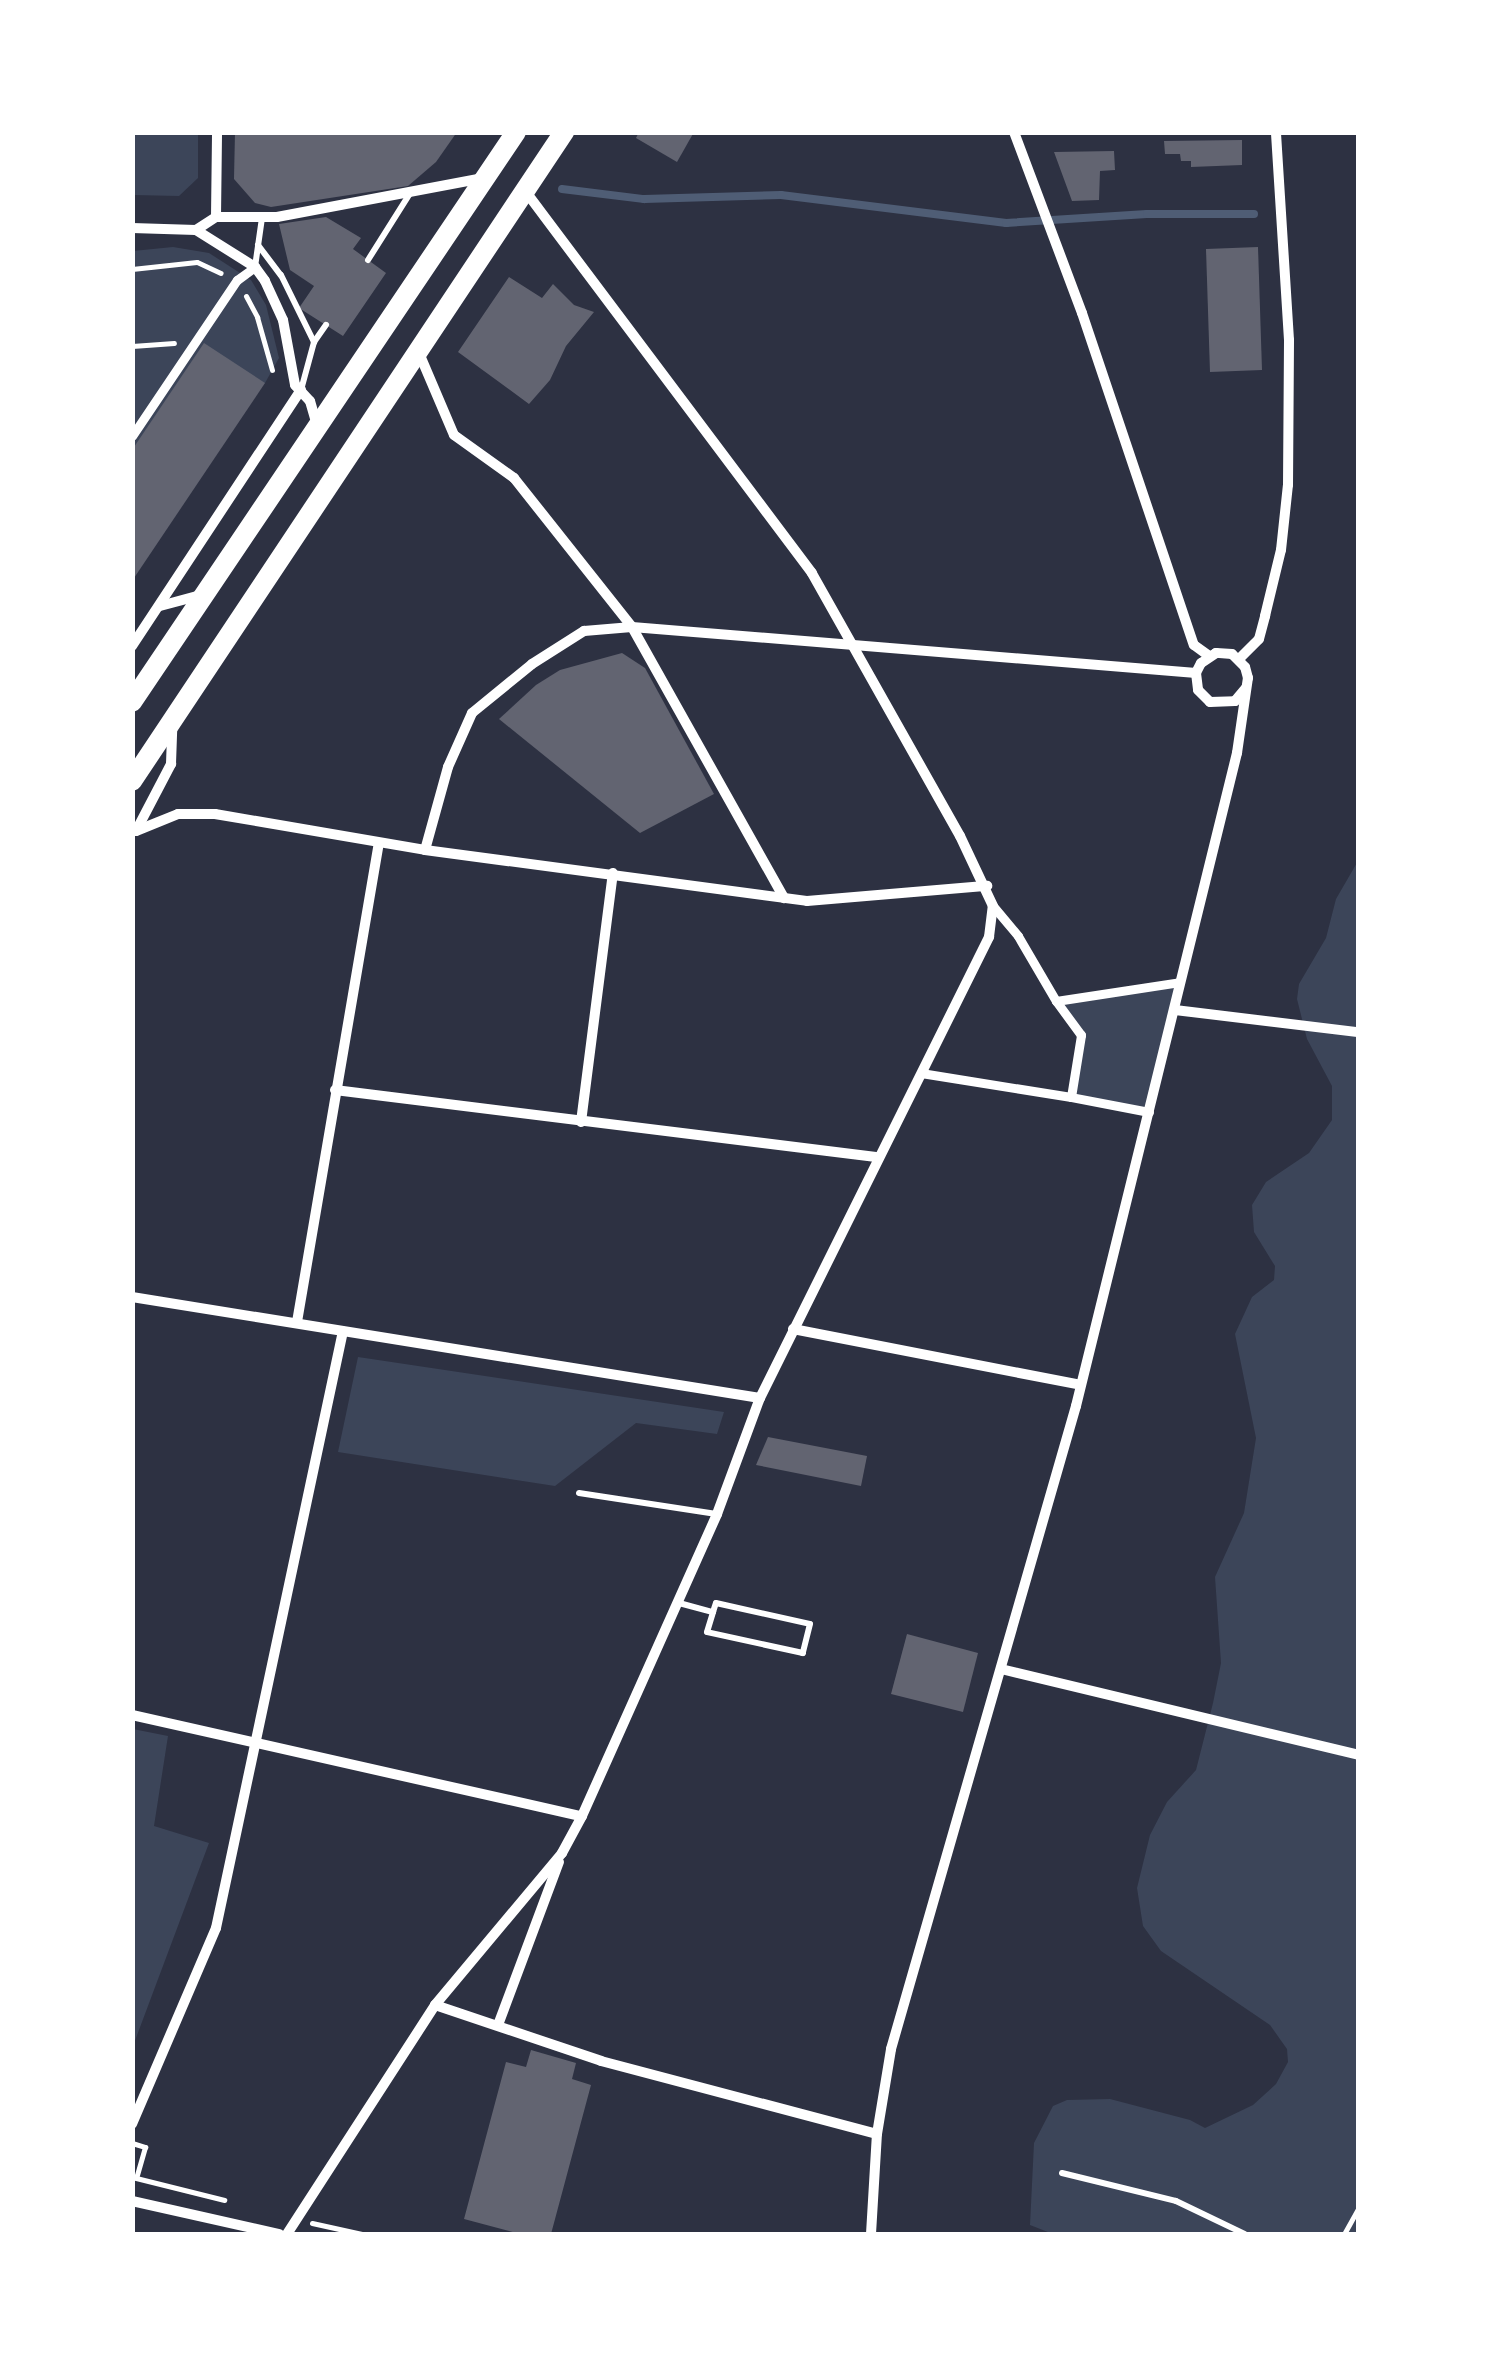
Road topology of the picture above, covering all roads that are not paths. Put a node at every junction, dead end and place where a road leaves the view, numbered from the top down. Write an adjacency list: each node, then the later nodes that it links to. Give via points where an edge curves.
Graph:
1 (217, 132): 9 (street)
2 (516, 132): 6 (main road)
3 (564, 132): 7 (main road)
4 (1014, 132): 27 (street, via 1194,645)
5 (1276, 132): 28 (street, via 1288,476 1281,550 1259,639)
6 (486, 177): 8 (street); 20 (main road)
7 (526, 192): 18 (main road); 25 (street, via 812,574)
8 (409, 195): 10 (street); 14 (lane)
9 (216, 217): 10 (street); 12 (street)
10 (262, 217): 13 (lane)
11 (132, 228): 12 (street)
12 (196, 230): 15 (street)
13 (258, 245): 15 (lane); 17 (lane)
14 (368, 260)
15 (255, 266): 19 (street, via 283,320); 21 (street, via 237,280)
16 (326, 325): 17 (lane)
17 (314, 342): 19 (lane)
18 (419, 352): 24 (street, via 454,435 514,478); 32 (main road)
19 (301, 390): 20 (street); 23 (street)
20 (318, 428): 22 (main road)
21 (132, 436)
22 (206, 594): 23 (street); 31 (main road)
23 (159, 607): 26 (street)
24 (632, 627): 25 (street); 36 (street, via 584,631 472,713 448,767); 39 (street)
25 (853, 642): 29 (street); 38 (street)
26 (132, 646)
27 (1209, 656): 28 (street); 29 (street)
28 (1238, 659): 30 (street)
29 (1196, 673): 30 (street, via 1198,690 1210,702 1235,701)
30 (1246, 688): 41 (street, via 1237,752)
31 (132, 702)
32 (172, 722): 33 (main road); 34 (street, via 171,764)
33 (132, 781)
34 (134, 834): 35 (street, via 178,814 215,814)
35 (379, 843): 36 (street); 46 (street)
36 (425, 850): 37 (street)
37 (613, 874): 39 (street); 49 (street)
38 (988, 886): 39 (street); 40 (street)
39 (784, 898)
40 (993, 906): 42 (street); 45 (street, via 989,937)
41 (1180, 982): 42 (street); 43 (street)
42 (1056, 1001): 47 (street, via 1081,1036)
43 (1174, 1010): 44 (street); 48 (street)
44 (1358, 1032)
45 (921, 1073): 47 (street); 50 (street)
46 (335, 1090): 49 (street); 52 (street)
47 (1071, 1097): 48 (street)
48 (1149, 1112): 55 (street)
49 (581, 1122): 50 (street)
50 (876, 1157): 53 (street)
51 (132, 1296): 52 (street)
52 (297, 1322): 54 (street)
53 (793, 1329): 55 (street); 56 (street)
54 (343, 1332): 56 (street); 63 (street)
55 (1080, 1385): 61 (street)
56 (760, 1398): 58 (street)
57 (579, 1494): 58 (lane)
58 (717, 1514): 59 (street)
59 (678, 1603): 60 (lane); 65 (street)
60 (712, 1612): 60 (lane, via 716,1603 810,1624 803,1653 707,1632)
61 (1001, 1668): 64 (street); 70 (street, via 891,2049)
62 (132, 1715): 63 (street)
63 (255, 1741): 65 (street); 69 (street, via 216,1928)
64 (1358, 1755)
65 (582, 1816): 66 (street)
66 (562, 1853): 67 (street); 68 (street)
67 (435, 2005): 68 (street); 73 (street)
68 (498, 2025): 70 (street, via 601,2061)
69 (132, 2124)
70 (878, 2134): 74 (street)
71 (1062, 2172): 75 (lane, via 1176,2202)
72 (132, 2200): 73 (street)
73 (283, 2234)
74 (871, 2234)
75 (1244, 2234)

